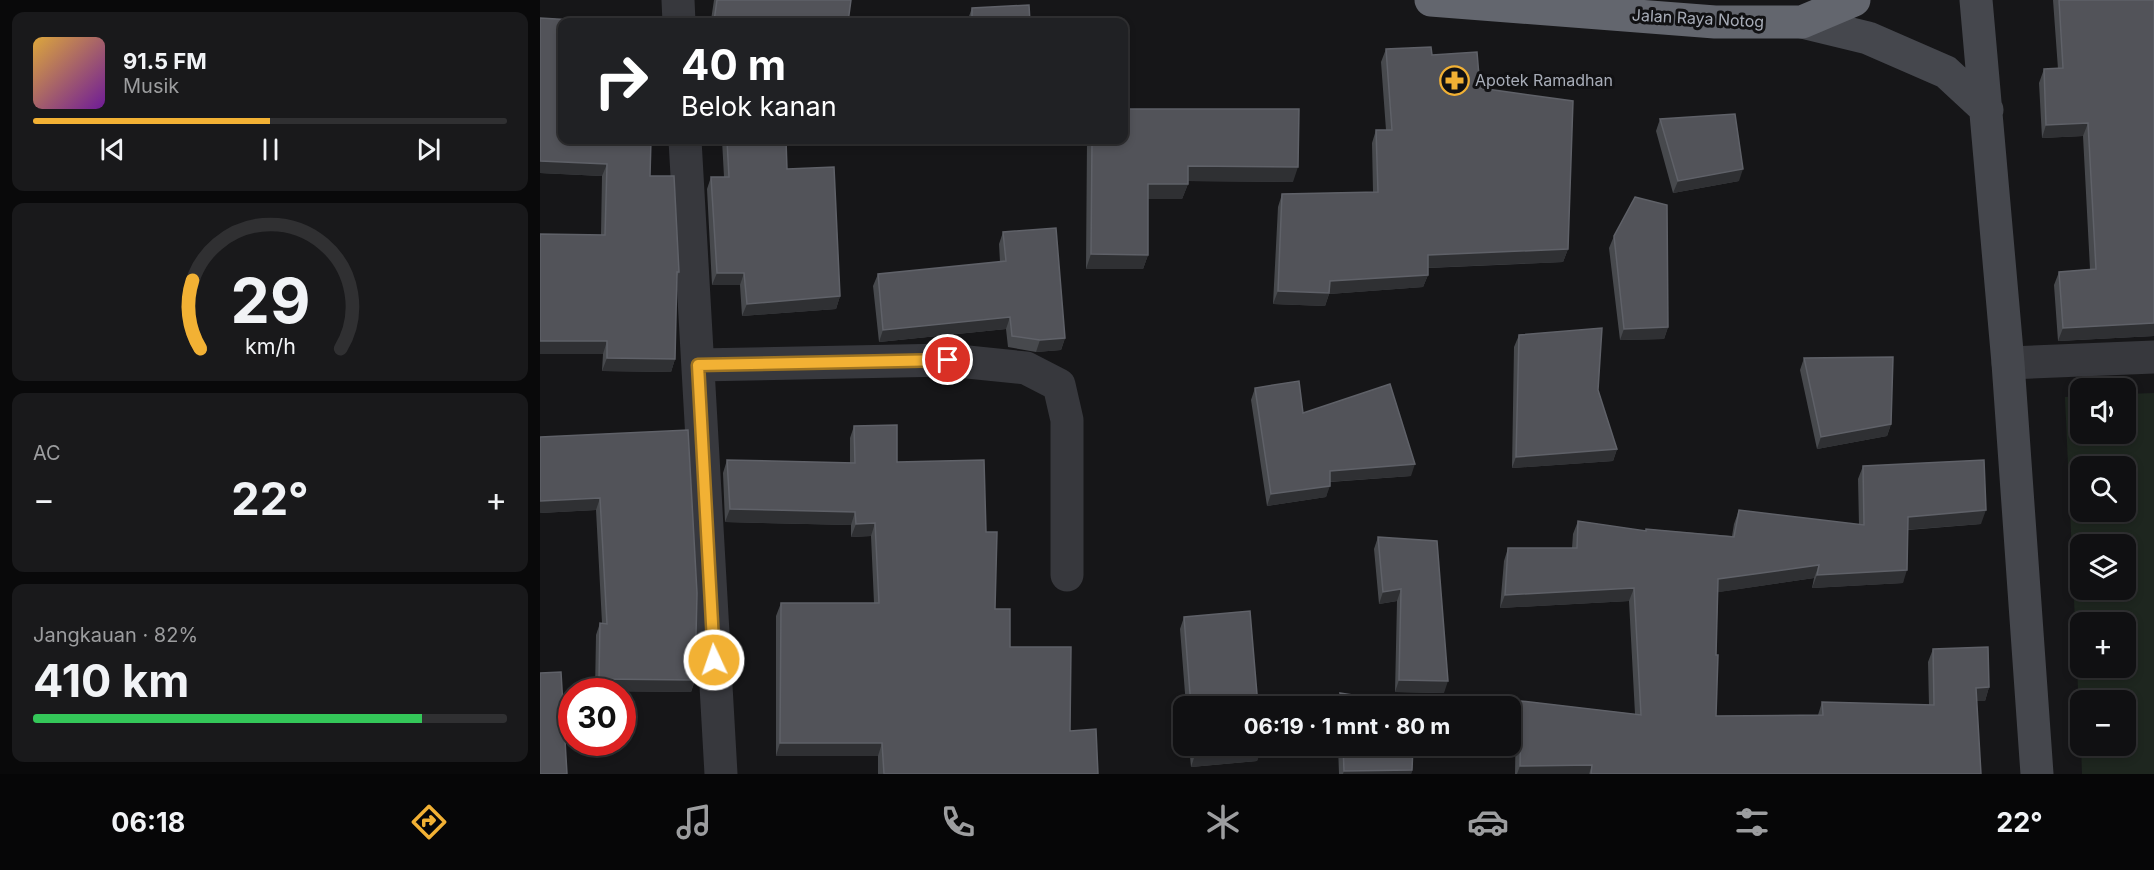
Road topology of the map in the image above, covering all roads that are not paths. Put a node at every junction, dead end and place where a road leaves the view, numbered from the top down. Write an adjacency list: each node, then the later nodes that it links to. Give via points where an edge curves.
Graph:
1 (678, 0): 5 (street)
2 (1431, 0): 6 (highway, Jalan Raya Notog, via 1715,22)
3 (1854, 0): 6 (highway, Jalan Raya Notog)
4 (1976, 0): 7 (street)
5 (679, 18)
6 (1802, 22): 7 (street, via 1868,38 1946,72)
7 (1987, 110): 10 (street)
8 (686, 144): 11 (street)
9 (2154, 357): 10 (street)
10 (2008, 363): 14 (street)
11 (698, 365): 12 (street, via 948,360 1026,368 1059,385 1067,420); 13 (street)
12 (1067, 575)
13 (721, 774)
14 (2037, 774)

